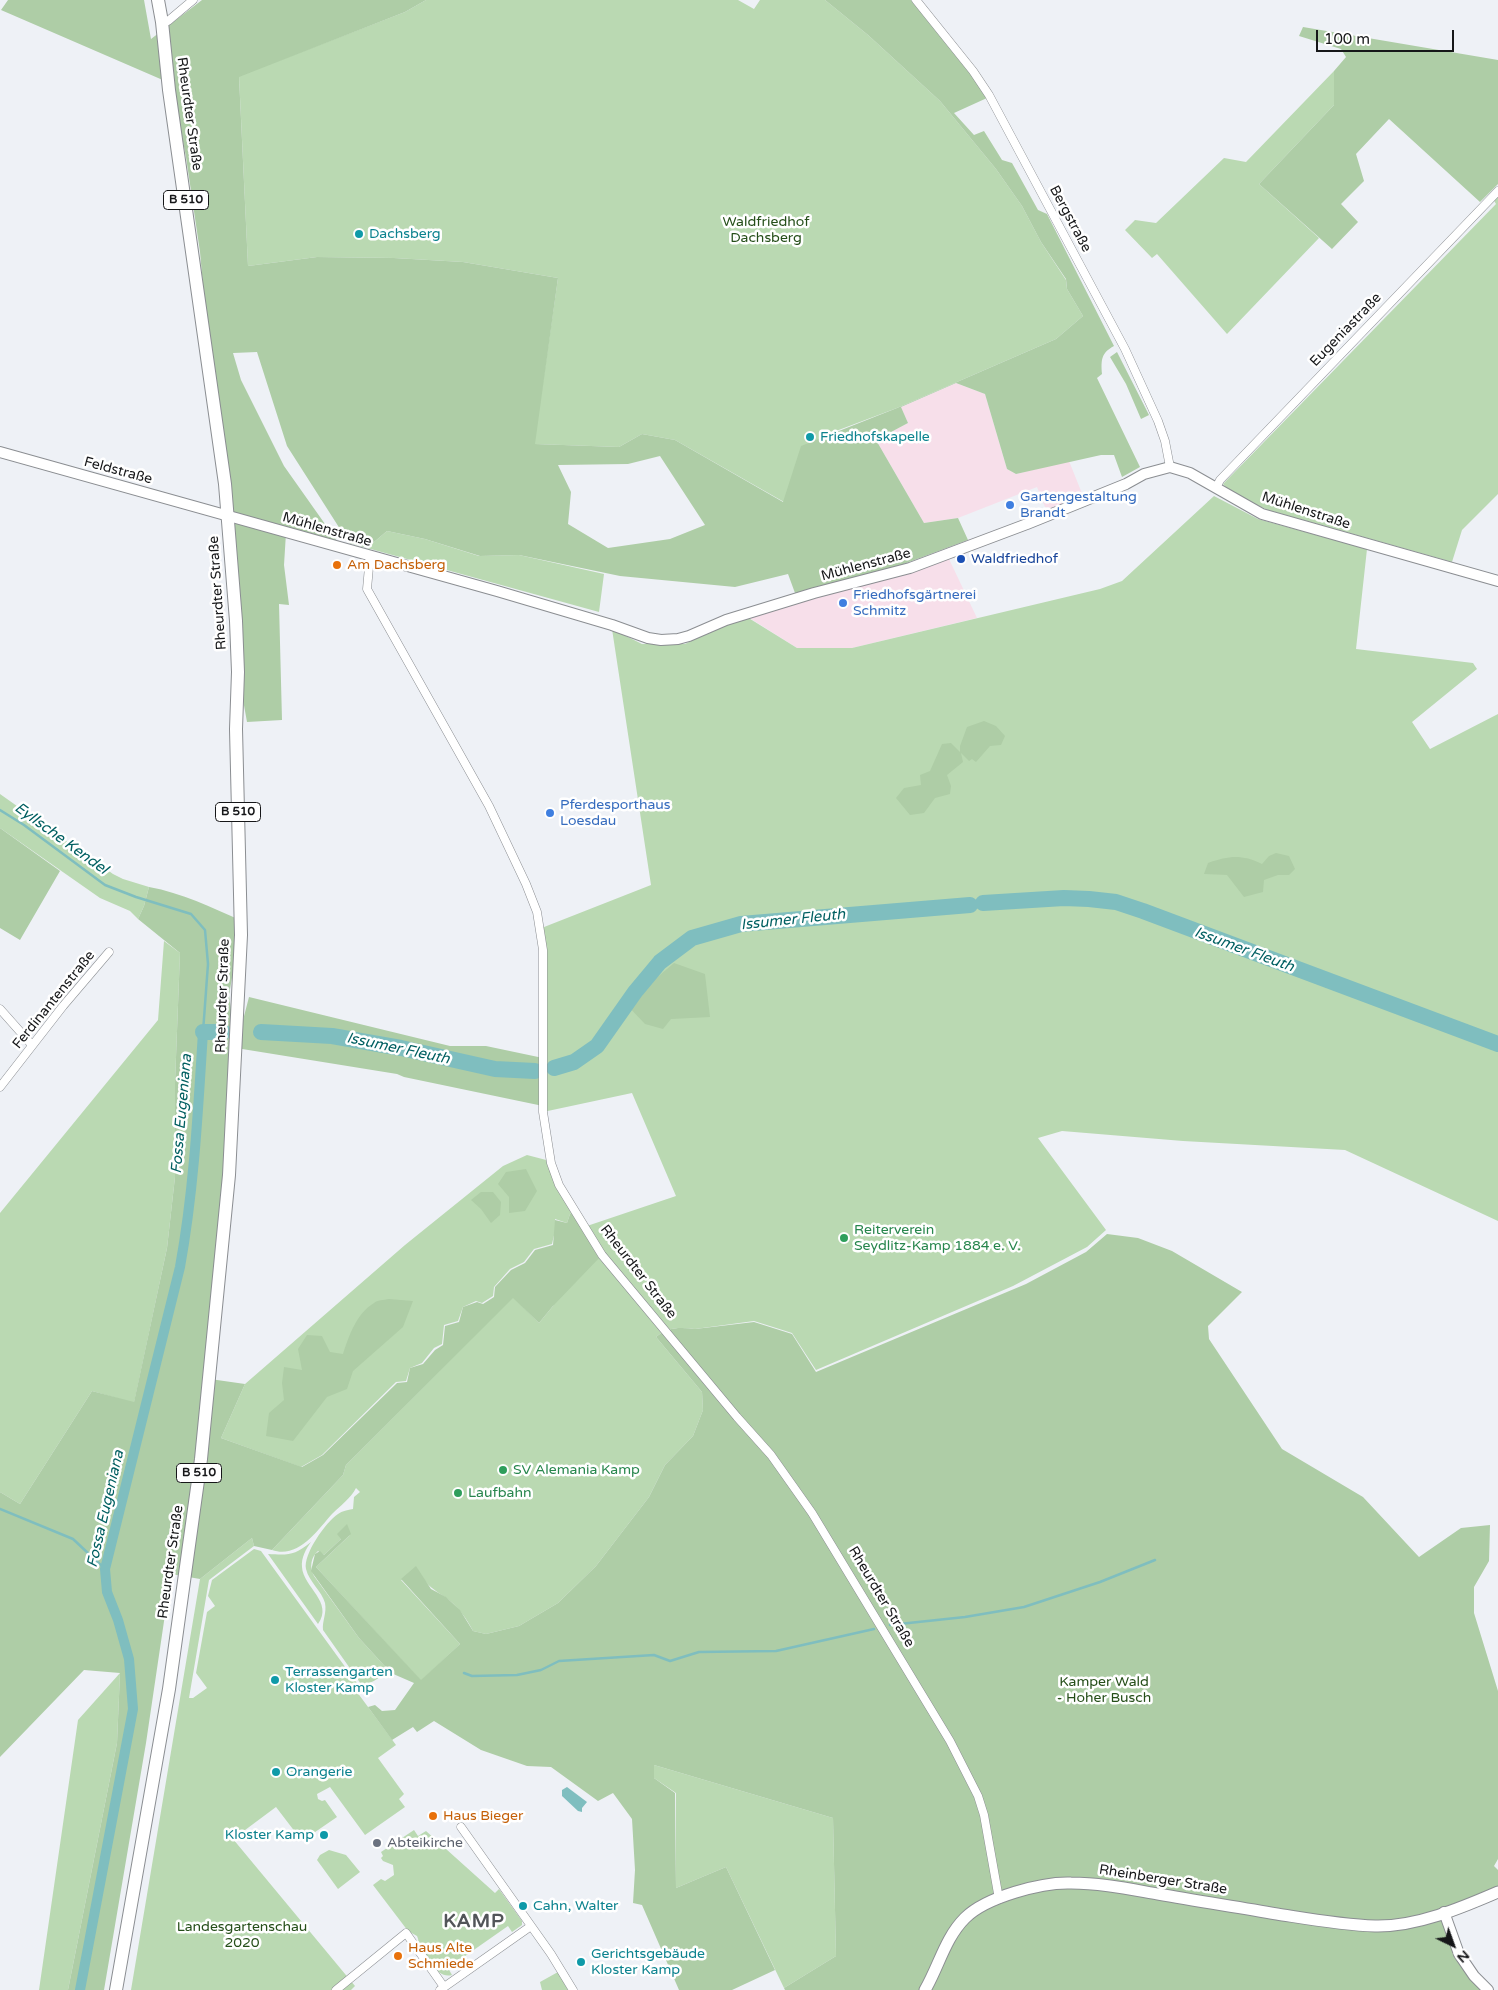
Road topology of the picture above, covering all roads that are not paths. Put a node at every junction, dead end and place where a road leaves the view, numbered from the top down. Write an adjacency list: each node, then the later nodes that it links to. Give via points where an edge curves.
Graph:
1 (158, 0): 4 (main road, Rheurdter Straße / B 510)
2 (193, 0): 4 (street, via 168,21)
3 (916, 0): 7 (street, Bergstraße, via 974,71 993,104 1125,349 1158,421)
4 (162, 22): 9 (main road, Rheurdter Straße / B 510)
5 (1498, 191): 8 (street, Eugeniastraße, via 1220,480)
6 (0, 452): 9 (street, Feldstraße)
7 (1170, 467): 8 (street, Mühlenstraße, via 1190,473); 10 (street, Mühlenstraße, via 1144,474 1035,521 910,568 721,621 678,639 648,638 586,617)
8 (1216, 488): 11 (street, Mühlenstraße, via 1262,514)
9 (228, 517): 10 (street, Mühlenstraße); 22 (main road, Rheurdter Straße / B 510, via 238,655 236,729 241,926 230,1175 201,1460 168,1689)
10 (370, 556): 18 (street, Rheurdter Straße, via 367,588 489,806 537,912 543,950 543,1112 551,1163 559,1185 602,1255 771,1456 812,1513 950,1742 978,1796)
11 (1498, 581)
12 (109, 952): 14 (street, Ferdinantenstraße)
13 (0, 1008): 14 (street)
14 (32, 1045): 15 (street, Ferdinantenstraße)
15 (0, 1087)
16 (461, 1827): 20 (street)
17 (1498, 1892): 19 (main road, Rheinberger Straße)
18 (998, 1899): 19 (main road, Rheinberger Straße, via 1070,1882 1319,1921 1375,1926 1398,1925); 25 (main road, Rheinberger Straße, via 981,1906 954,1931)
19 (1444, 1912): 26 (street, via 1459,1954)
20 (531, 1926): 21 (street); 24 (street)
21 (442, 1988): 23 (street, via 406,1933)
22 (116, 1990)
23 (336, 1990)
24 (573, 1990)
25 (925, 1990)
26 (1488, 1990)

